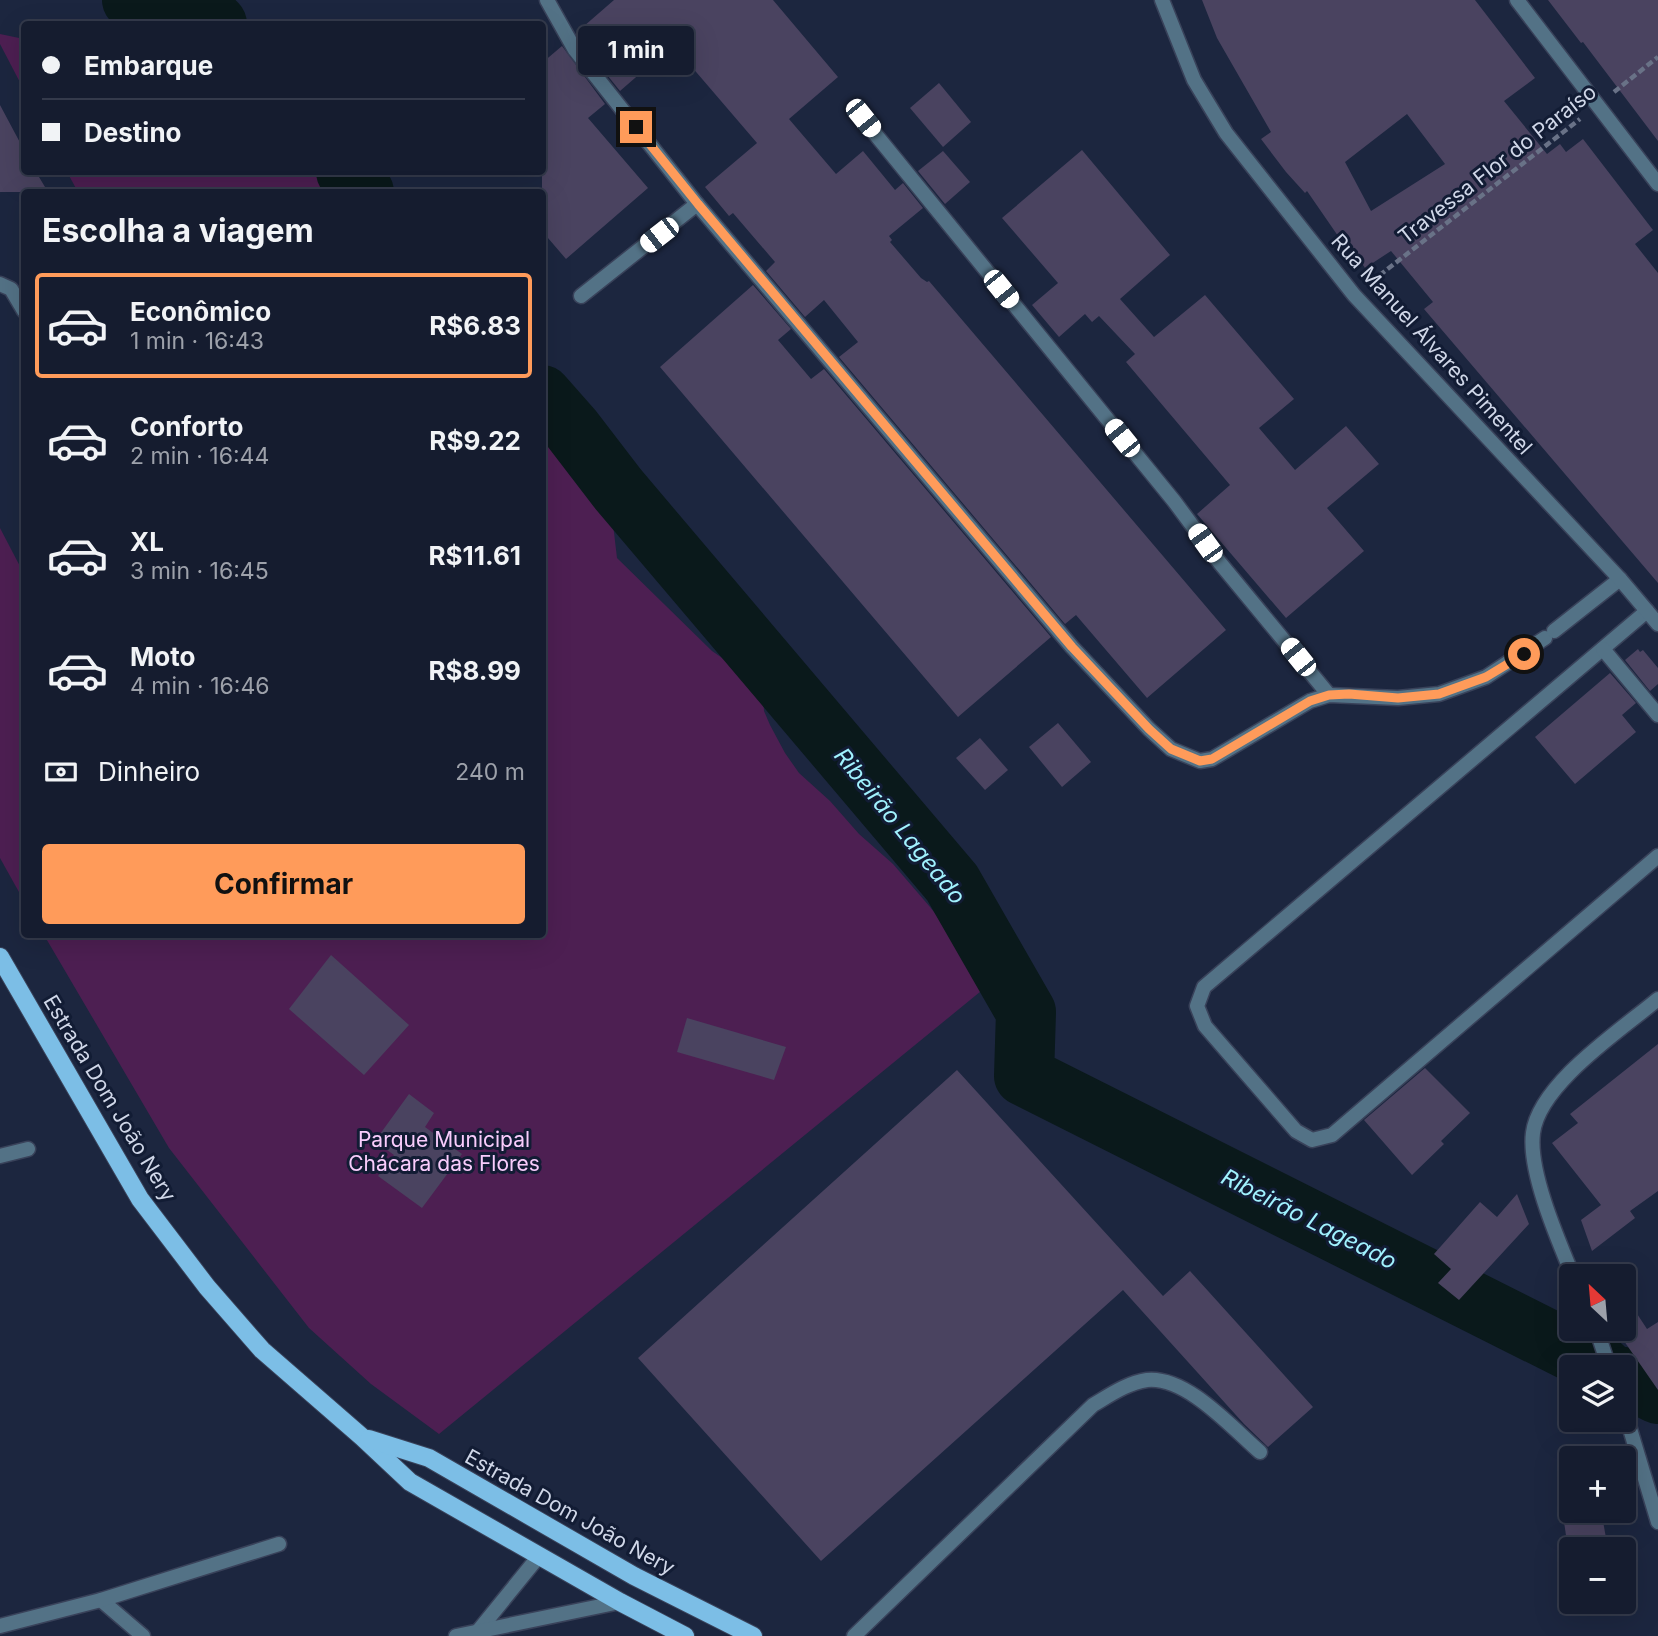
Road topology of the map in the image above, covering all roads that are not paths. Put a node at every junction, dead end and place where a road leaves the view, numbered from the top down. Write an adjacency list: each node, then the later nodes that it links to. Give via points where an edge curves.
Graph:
1 (547, 0): 6 (street, via 575,50)
2 (1162, 0): 10 (street, Rua Manuel Álvares Pimentel, via 1194,80 1226,133 1354,295)
3 (1517, 0): 5 (street)
4 (863, 118): 14 (street)
5 (1658, 184)
6 (698, 204): 8 (street); 14 (street, via 1072,647 1171,749 1200,761 1212,759 1310,701)
7 (0, 284): 9 (street, via 11,289)
8 (581, 296)
9 (21, 306)
10 (1620, 579): 11 (street, Rua Manuel Álvares Pimentel); 14 (street, via 1550,635 1486,677 1439,694 1398,698)
11 (1647, 611): 12 (street, Rua Manuel Álvares Pimentel); 13 (street)
12 (1658, 624)
13 (1603, 649): 15 (street); 16 (street, via 1204,987 1197,1006 1205,1026 1296,1130 1312,1140 1332,1135)
14 (1329, 695)
15 (1658, 715)
16 (1658, 856)
17 (0, 957): 23 (main road, Estrada Dom João Nery, via 140,1199 262,1350)
18 (1658, 999): 21 (street, via 1565,1077 1542,1105 1533,1133 1535,1164)
19 (28, 1149): 20 (street)
20 (0, 1156)
21 (1568, 1264)
22 (1631, 1432): 25 (street)
23 (362, 1437): 27 (main road, Estrada Dom João Nery, via 410,1482); 35 (main road, Estrada Dom João Nery, via 429,1458 634,1576)
24 (1260, 1452): 36 (street, via 1194,1396 1169,1381 1147,1380 1122,1387 1093,1405)
25 (1658, 1522)
26 (279, 1544): 28 (street)
27 (540, 1556): 29 (main road, Estrada Dom João Nery); 31 (street)
28 (101, 1600): 30 (street); 32 (street)
29 (620, 1602): 31 (street); 34 (main road, Estrada Dom João Nery)
30 (0, 1626)
31 (478, 1630): 33 (street)
32 (143, 1636)
33 (456, 1636)
34 (685, 1636)
35 (753, 1636)
36 (853, 1636)

